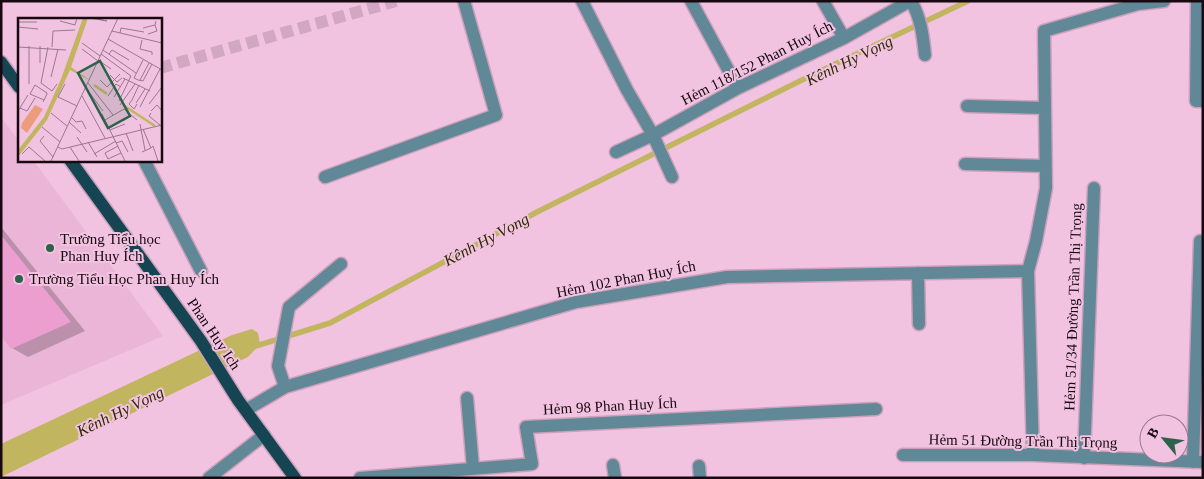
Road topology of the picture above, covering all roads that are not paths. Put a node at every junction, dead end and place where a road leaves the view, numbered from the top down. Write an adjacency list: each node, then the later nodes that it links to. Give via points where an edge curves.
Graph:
1 (464, 1): 23 (street, via 496,115)
2 (582, 1): 16 (street)
3 (691, 1): 12 (street)
4 (822, 1): 8 (street)
5 (1164, 1): 15 (street, via 1138,4 1044,32)
6 (1197, 1): 13 (street, via 1196,101)
7 (913, 5): 8 (street, Hẻm 118/152 Phan Huy Ích); 9 (street, via 923,34)
8 (844, 38): 12 (street, Hẻm 118/152 Phan Huy Ích)
9 (925, 55)
10 (1, 62): 11 (main road)
11 (18, 86)
12 (738, 88): 16 (street, Hẻm 118/152 Phan Huy Ích)
13 (1203, 101)
14 (967, 106): 15 (street)
15 (1045, 108): 21 (street)
16 (653, 135): 17 (street, Hẻm 118/152 Phan Huy Ích); 22 (street)
17 (616, 152)
18 (71, 161): 33 (main road, Phan Huy Ich, via 201,341)
19 (145, 161): 28 (street)
20 (966, 164): 21 (street)
21 (1045, 166): 27 (street, via 1046,188)
22 (672, 177)
23 (325, 178)
24 (1094, 188): 38 (street, Hẻm 51/34 Đường Trần Thị Trọng)
25 (1200, 242): 39 (street)
26 (341, 264): 31 (street, via 289,307 278,366)
27 (1028, 270): 29 (street, Hẻm 102 Phan Huy Ích); 37 (street)
28 (201, 271)
29 (918, 273): 30 (street); 31 (street, Hẻm 102 Phan Huy Ích, via 726,277 576,302)
30 (919, 324)
31 (285, 388): 33 (street, Hẻm 102 Phan Huy Ích)
32 (467, 398): 40 (street)
33 (242, 405): 35 (main road, Phan Huy Ich)
34 (876, 409): 40 (street, Hẻm 98 Phan Huy Ích, via 526,427 532,464)
35 (264, 434): 41 (street); 42 (main road, Phan Huy Ich)
36 (903, 455): 37 (street, Hẻm 51 Đường Trần Thị Trọng)
37 (1033, 455): 38 (street, Hẻm 51 Đường Trần Thị Trọng)
38 (1084, 458): 39 (street, Hẻm 51 Đường Trần Thị Trọng)
39 (1198, 462)
40 (473, 468): 43 (street, Hẻm 98 Phan Huy Ích)
41 (209, 478)
42 (295, 478)
43 (360, 478)

